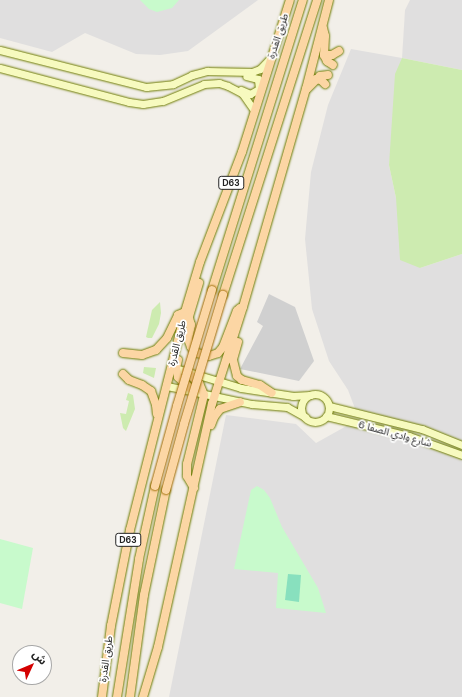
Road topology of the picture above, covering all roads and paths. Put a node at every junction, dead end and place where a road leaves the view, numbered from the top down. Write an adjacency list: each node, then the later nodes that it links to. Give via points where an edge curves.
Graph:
1 (290, 0): 9 (main road, طريق القدرة / D63)
2 (302, 0): 42 (main road, طريق القدرة / D63, bridge, via 212,290 155,486 139,559)
3 (317, 0): 46 (main road, D63, bridge, via 223,295 166,490 144,595)
4 (329, 0): 5 (main road)
5 (323, 27): 8 (main road); 17 (main road)
6 (0, 50): 12 (main road, via 146,87 173,84 207,71)
7 (339, 51): 8 (main road, via 332,55)
8 (324, 55): 10 (main road)
9 (272, 57): 12 (main road, via 260,69 252,72); 18 (main road, طريق القدرة / D63)
10 (332, 65)
11 (0, 68): 16 (main road, via 142,104 163,101 208,84 219,83)
12 (229, 71): 16 (main road, via 255,77 260,82 259,89 254,94)
13 (328, 75): 14 (main road)
14 (316, 79): 15 (main road); 17 (main road)
15 (325, 84)
16 (233, 88): 18 (main road, via 246,97)
17 (306, 89): 19 (main road)
18 (254, 110): 20 (main road, طريق القدرة / D63, via 238,164 200,262)
19 (244, 307): 20 (main road, via 237,312 224,347 218,353 209,356 197,353 191,347); 21 (main road)
20 (187, 314): 22 (main road, via 178,316 167,338 154,351 142,355); 23 (main road, طريق القدرة / D63)
21 (237, 327): 26 (main road); 29 (main road, via 239,337 233,363 237,376)
22 (123, 353)
23 (174, 368): 24 (main road); 27 (main road, طريق القدرة / D63); 28 (main road, via 180,380)
24 (186, 372): 26 (main road); 30 (main road, via 199,383)
25 (123, 374): 37 (main road, via 150,392 156,405)
26 (219, 381): 29 (main road); 32 (main road)
27 (167, 386): 28 (main road); 37 (main road, طريق القدرة / D63)
28 (194, 392): 30 (main road)
29 (272, 393): 31 (main road)
30 (204, 395): 32 (main road); 41 (main road, via 187,464 187,476)
31 (310, 395): 34 (main road, via 322,396); 36 (main road, via 302,403)
32 (214, 397): 33 (main road); 38 (main road)
33 (240, 402): 36 (main road, via 287,407); 38 (main road, via 225,406 217,413)
34 (329, 406): 35 (main road); 39 (main road, شارع وادي الصفا 6, via 422,429)
35 (326, 416): 36 (main road, via 316,421); 40 (main road, شارع وادي الصفا 6, via 409,436)
36 (305, 417)
37 (156, 423): 43 (main road, طريق القدرة / D63, via 130,530 107,649)
38 (202, 441): 41 (main road)
39 (462, 445)
40 (462, 456)
41 (194, 488): 47 (main road, via 158,647)
42 (123, 655): 44 (main road); 45 (main road, طريق القدرة / D63)
43 (102, 697)
44 (112, 697)
45 (118, 697)
46 (130, 697)
47 (143, 697)

